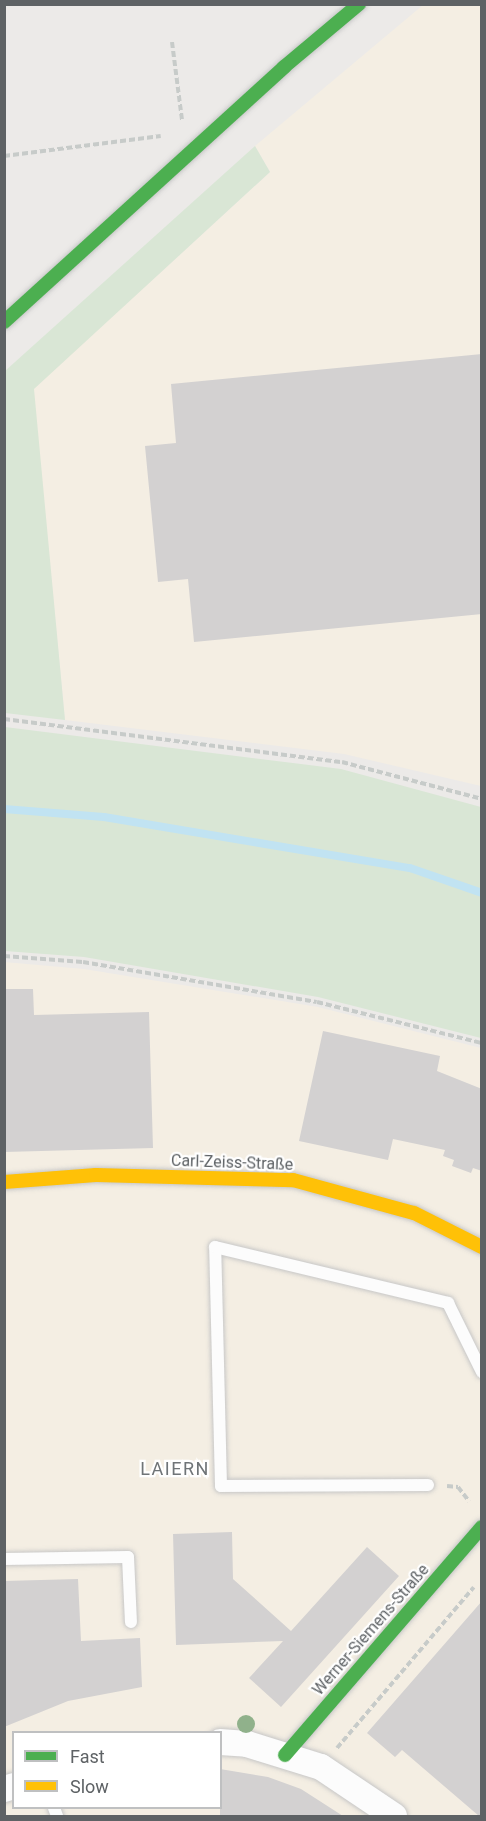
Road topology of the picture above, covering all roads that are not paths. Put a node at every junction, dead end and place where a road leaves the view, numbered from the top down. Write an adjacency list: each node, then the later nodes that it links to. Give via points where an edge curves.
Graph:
1 (359, 4): 2 (street, via 284,67)
2 (4, 322)
3 (4, 1182): 4 (street, Carl-Zeiss-Straße, via 96,1175 293,1180 414,1214)
4 (482, 1248)
5 (482, 1372): 6 (lane, via 448,1303 215,1247 221,1486)
6 (428, 1485)
7 (482, 1527): 11 (street, Werner-Siemens-Straße)
8 (4, 1559): 9 (lane, via 128,1557)
9 (131, 1622)
10 (222, 1742): 11 (street, via 248,1744)
11 (285, 1755): 12 (street, via 321,1767)
12 (394, 1816)

